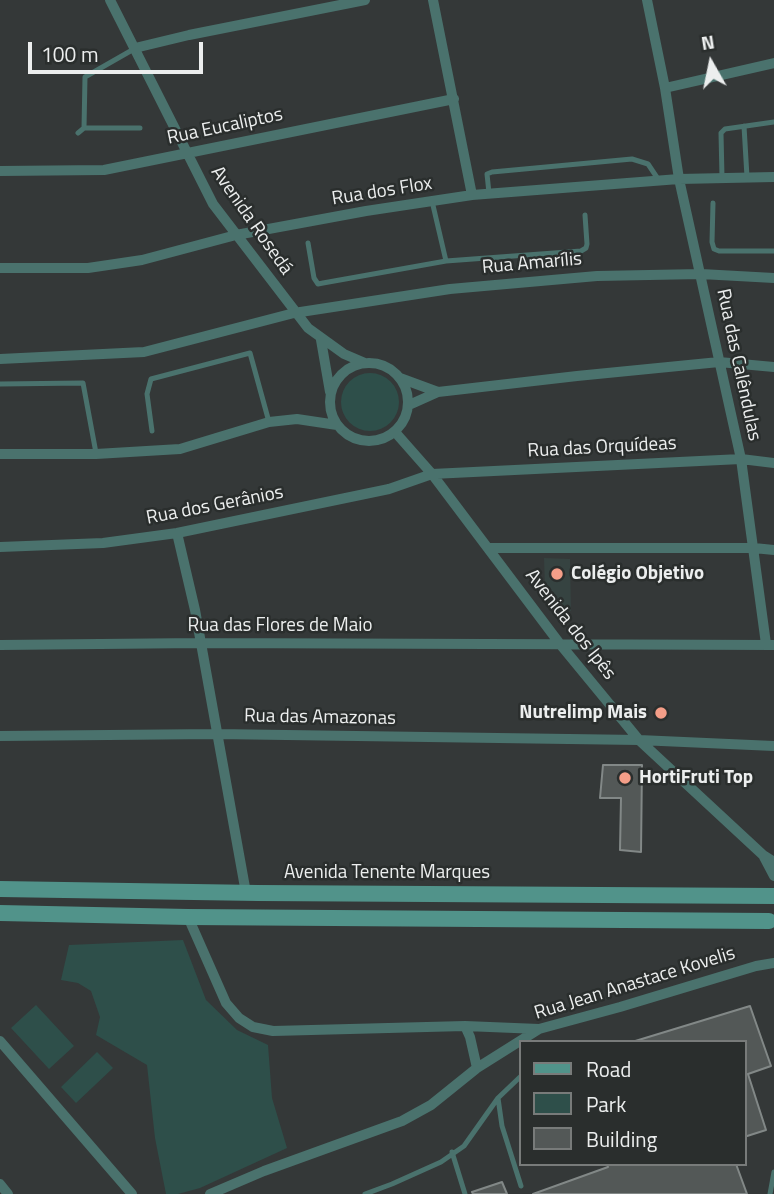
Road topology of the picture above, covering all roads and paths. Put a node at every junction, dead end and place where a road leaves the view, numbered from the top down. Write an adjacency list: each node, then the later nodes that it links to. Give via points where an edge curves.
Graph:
1 (110, 0): 5 (street, Avenida Rosedá)
2 (365, 0): 5 (street)
3 (433, 0): 8 (street)
4 (647, 0): 7 (street, Rua das Calêndulas)
5 (135, 48): 11 (lane, via 85,77); 14 (street, Avenida Rosedá)
6 (774, 63): 7 (street)
7 (665, 88): 19 (street, Rua das Calêndulas)
8 (454, 99): 14 (street, Rua Eucaliptos); 22 (street)
9 (774, 122): 10 (lane)
10 (744, 126): 16 (lane, via 720,133); 17 (lane)
11 (84, 128): 12 (lane); 13 (lane)
12 (140, 128)
13 (78, 133)
14 (185, 153): 15 (street, Rua Eucaliptos, via 104,170); 26 (street, Avenida Rosedá)
15 (0, 172)
16 (722, 177): 17 (street, Rua dos Flox); 19 (street, Rua dos Flox)
17 (747, 177): 18 (street, Rua dos Flox)
18 (774, 177)
19 (679, 178): 20 (street, Rua dos Flox); 31 (street, Rua das Calêndulas)
20 (658, 180): 21 (street, Rua dos Flox); 21 (lane, via 648,164 632,159 492,172 487,174)
21 (489, 193): 22 (street, Rua dos Flox)
22 (472, 195): 23 (street, Rua dos Flox)
23 (432, 201): 26 (street, Rua dos Flox); 29 (lane)
24 (713, 204): 28 (lane, via 714,249)
25 (584, 215): 29 (lane, via 584,250)
26 (236, 235): 30 (street, Rua dos Flox, via 88,268); 33 (street, Avenida Rosedá)
27 (308, 243): 29 (lane, via 318,284)
28 (774, 251)
29 (446, 261)
30 (0, 268)
31 (701, 274): 32 (street, Rua Amarílis); 33 (street, Rua Amarílis, via 597,276 450,289); 36 (street, Rua das Calêndulas)
32 (774, 278)
33 (294, 313): 34 (street, Avenida Rosedá); 35 (street, Rua Amarílis, via 145,352)
34 (321, 340): 37 (street, Avenida Rosedá); 42 (street)
35 (0, 359)
36 (719, 362): 38 (street); 41 (street); 50 (street, Rua das Calêndulas)
37 (365, 363): 39 (street, via 384,366); 42 (street, via 340,376)
38 (774, 367)
39 (400, 378): 41 (street); 43 (street)
40 (0, 384): 49 (lane, via 83,383)
41 (438, 392): 43 (street)
42 (330, 395): 45 (street)
43 (409, 405): 47 (street)
44 (269, 422): 45 (street, via 297,419); 46 (lane, via 250,354 151,379 147,394); 49 (street, via 180,449)
45 (337, 425): 47 (street, via 363,442)
46 (152, 431)
47 (395, 432): 52 (street, Avenida dos Ipês)
48 (0, 454): 49 (street)
49 (96, 454)
50 (741, 459): 51 (street, Rua das Orquídeas); 52 (street, Rua das Orquídeas); 56 (street, Rua das Calêndulas)
51 (774, 463)
52 (432, 474): 53 (street, Rua dos Gerânios, via 389,489); 55 (street, Avenida dos Ipês)
53 (177, 533): 54 (street, Rua dos Gerânios, via 103,543); 58 (street)
54 (0, 547)
55 (489, 548): 56 (street); 59 (street, Avenida dos Ipês)
56 (754, 548): 57 (street); 61 (street, Rua das Calêndulas)
57 (774, 550)
58 (200, 643): 59 (street, Rua das Flores de Maio); 60 (street, Rua das Flores de Maio); 62 (street)
59 (560, 644): 61 (street, Rua das Flores de Maio); 64 (street, Avenida dos Ipês)
60 (0, 645)
61 (770, 645)
62 (216, 734): 63 (street, Rua das Amazonas); 64 (street, Rua das Amazonas); 70 (street)
63 (0, 736)
64 (639, 740): 65 (street, Rua das Amazonas); 66 (street, Avenida dos Ipês)
65 (774, 747)
66 (763, 855): 67 (street, Avenida dos Ipês); 68 (street, Avenida dos Ipês)
67 (774, 862)
68 (774, 876)
69 (0, 889): 70 (main road, Avenida Tenente Marques)
70 (246, 893): 71 (main road, Avenida Tenente Marques)
71 (774, 896): 74 (main road, Avenida Tenente Marques)
72 (0, 913): 73 (main road, Avenida Tenente Marques)
73 (188, 917): 74 (main road, Avenida Tenente Marques); 76 (street, via 226,1003 253,1027 273,1031)
74 (772, 927)
75 (774, 963): 77 (street, Rua Jean Anastace Kovelis)
76 (465, 1026): 77 (street); 81 (street)
77 (539, 1029): 78 (street, Rua Jean Anastace Kovelis)
78 (522, 1040)
79 (0, 1041): 89 (street)
80 (518, 1043): 81 (street, Rua Jean Anastace Kovelis)
81 (477, 1069): 90 (street, Rua Jean Anastace Kovelis, via 402,1121)
82 (518, 1079): 83 (lane)
83 (498, 1098): 84 (lane, via 464,1146); 87 (lane)
84 (452, 1152): 91 (lane, via 429,1167); 92 (lane)
85 (774, 1172): 93 (lane)
86 (0, 1184): 88 (street)
87 (521, 1186)
88 (8, 1194)
89 (132, 1194)
90 (210, 1194)
91 (365, 1194)
92 (465, 1194)
93 (770, 1194)

